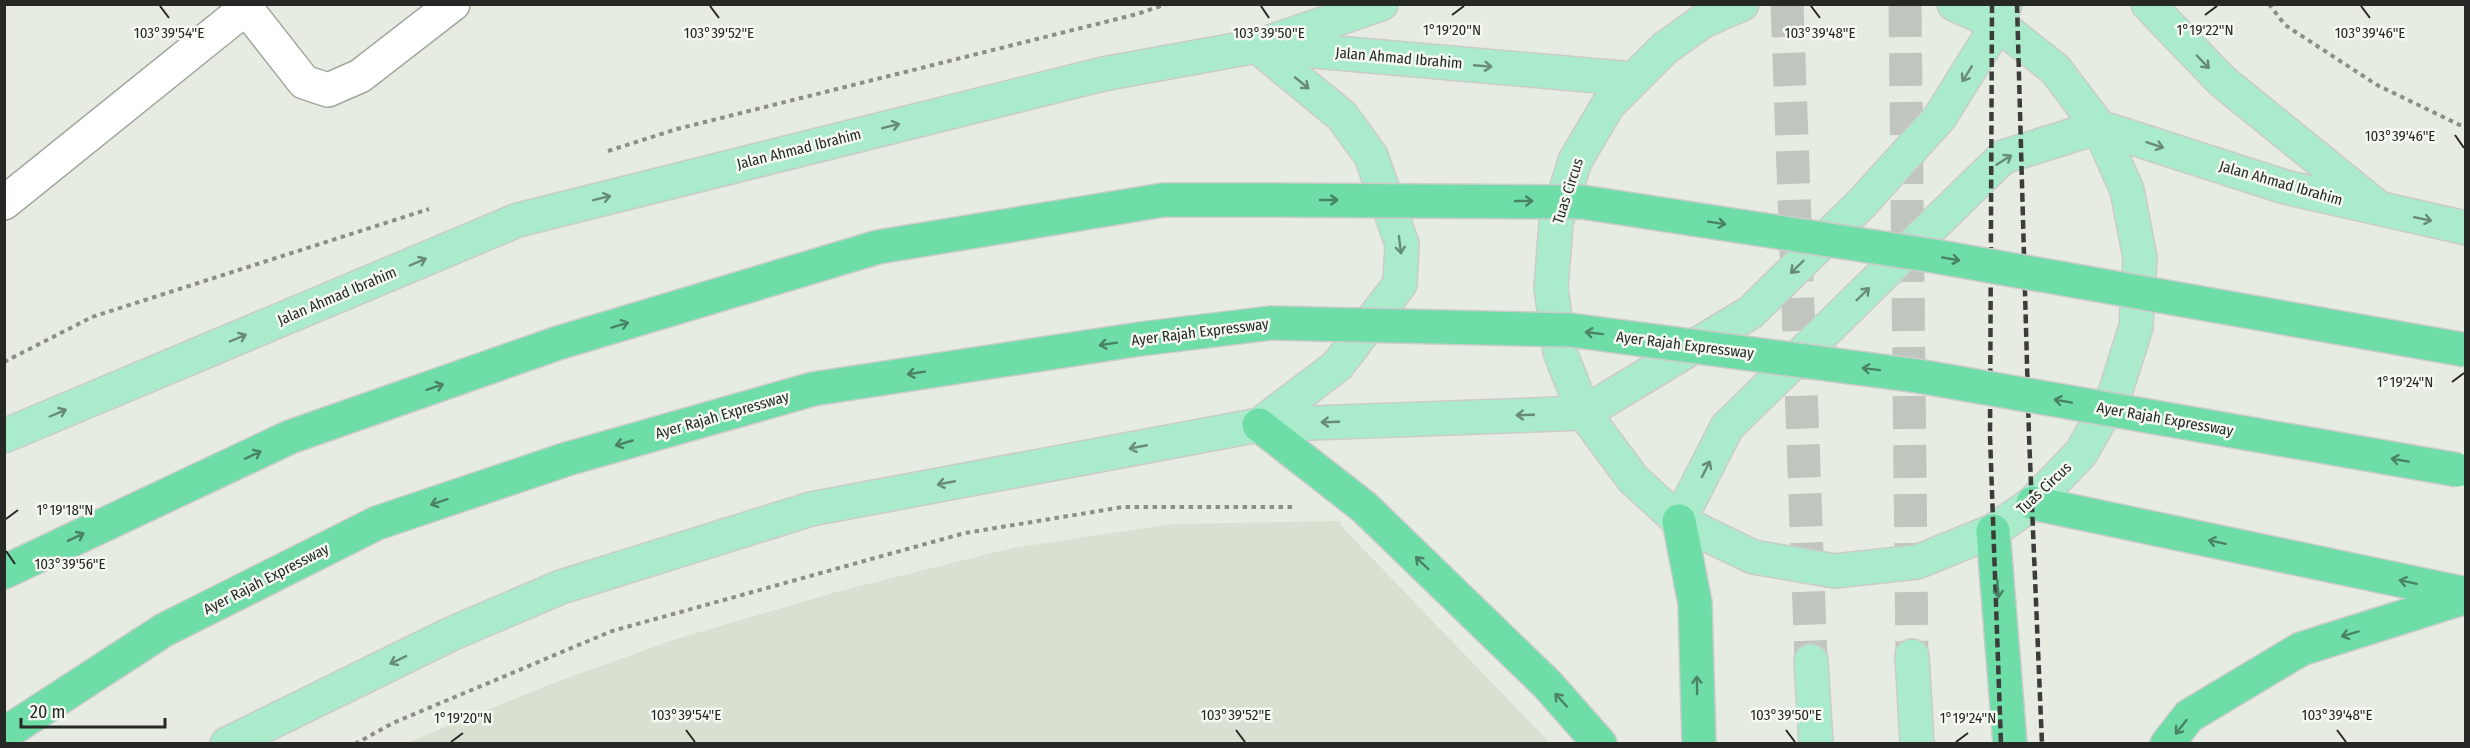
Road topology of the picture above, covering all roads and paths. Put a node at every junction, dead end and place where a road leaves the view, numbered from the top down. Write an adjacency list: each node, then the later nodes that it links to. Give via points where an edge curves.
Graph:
1 (453, 4): 13 (lane, via 360,76 328,90 304,82 246,8)
2 (1381, 4): 9 (main road)
3 (1742, 4): 7 (main road, Tuas Circus)
4 (1954, 4): 8 (main road, Tuas Circus)
5 (2148, 4): 14 (main road, one-way to 14, via 2222,81)
6 (2269, 4): 12 (path, via 2285,26 2377,85)
7 (1703, 13): 10 (main road, Tuas Circus)
8 (2001, 14): 11 (main road, Tuas Circus, via 2055,69); 17 (main road, one-way to 17, via 1940,117 1862,203 1750,312)
9 (1257, 46): 10 (main road, Jalan Ahmad Ibrahim, one-way to 10); 18 (main road, one-way to 18, via 1342,116 1371,156 1402,244 1400,284 1337,366); 19 (main road, Jalan Ahmad Ibrahim, one-way to 9, via 518,220 1103,74)
10 (1633, 79): 17 (main road, Tuas Circus, via 1608,105 1575,161 1556,223 1551,288 1560,352)
11 (2099, 127): 14 (main road, Jalan Ahmad Ibrahim, one-way to 14, via 2284,187); 21 (main road, Tuas Circus, via 2127,190 2136,235 2140,258 2136,327 2115,393 2081,453); 23 (main road, one-way to 11, via 1728,427 2003,157)
12 (2466, 128)
13 (4, 203)
14 (2382, 210): 15 (main road, Jalan Ahmad Ibrahim, one-way to 15)
15 (2466, 228)
16 (2466, 350): 25 (highway, one-way to 16, bridge, via 290,437 558,344 867,251 1163,200 1582,202 1934,256)
17 (1584, 413): 18 (main road, one-way to 18); 23 (main road, Tuas Circus, via 1633,479)
18 (1259, 425): 30 (main road, one-way to 30, via 811,508 561,587 451,634); 32 (highway, one-way to 18, via 1547,684 1364,507)
19 (4, 436)
20 (2462, 470): 29 (highway, Ayer Rajah Expressway, one-way to 29, bridge, via 1918,376 1570,330 1270,322 813,389 567,459 377,523 164,630)
21 (2033, 503): 24 (main road, Tuas Circus); 26 (highway, one-way to 21)
22 (1295, 507): 31 (path, via 1123,507 965,533 612,632 393,723)
23 (1679, 521): 24 (main road, Tuas Circus, via 1753,557 1834,571 1917,562); 33 (highway, one-way to 23, via 1695,603)
24 (1993, 531): 36 (highway, one-way to 36)
25 (4, 572)
26 (2466, 596): 37 (highway, one-way to 37, via 2301,649 2189,716)
27 (1912, 656): 35 (main road)
28 (1811, 661): 34 (main road)
29 (4, 734)
30 (228, 744)
31 (355, 744)
32 (1600, 744)
33 (1699, 744)
34 (1816, 744)
35 (1917, 744)
36 (2010, 744)
37 (2167, 744)

